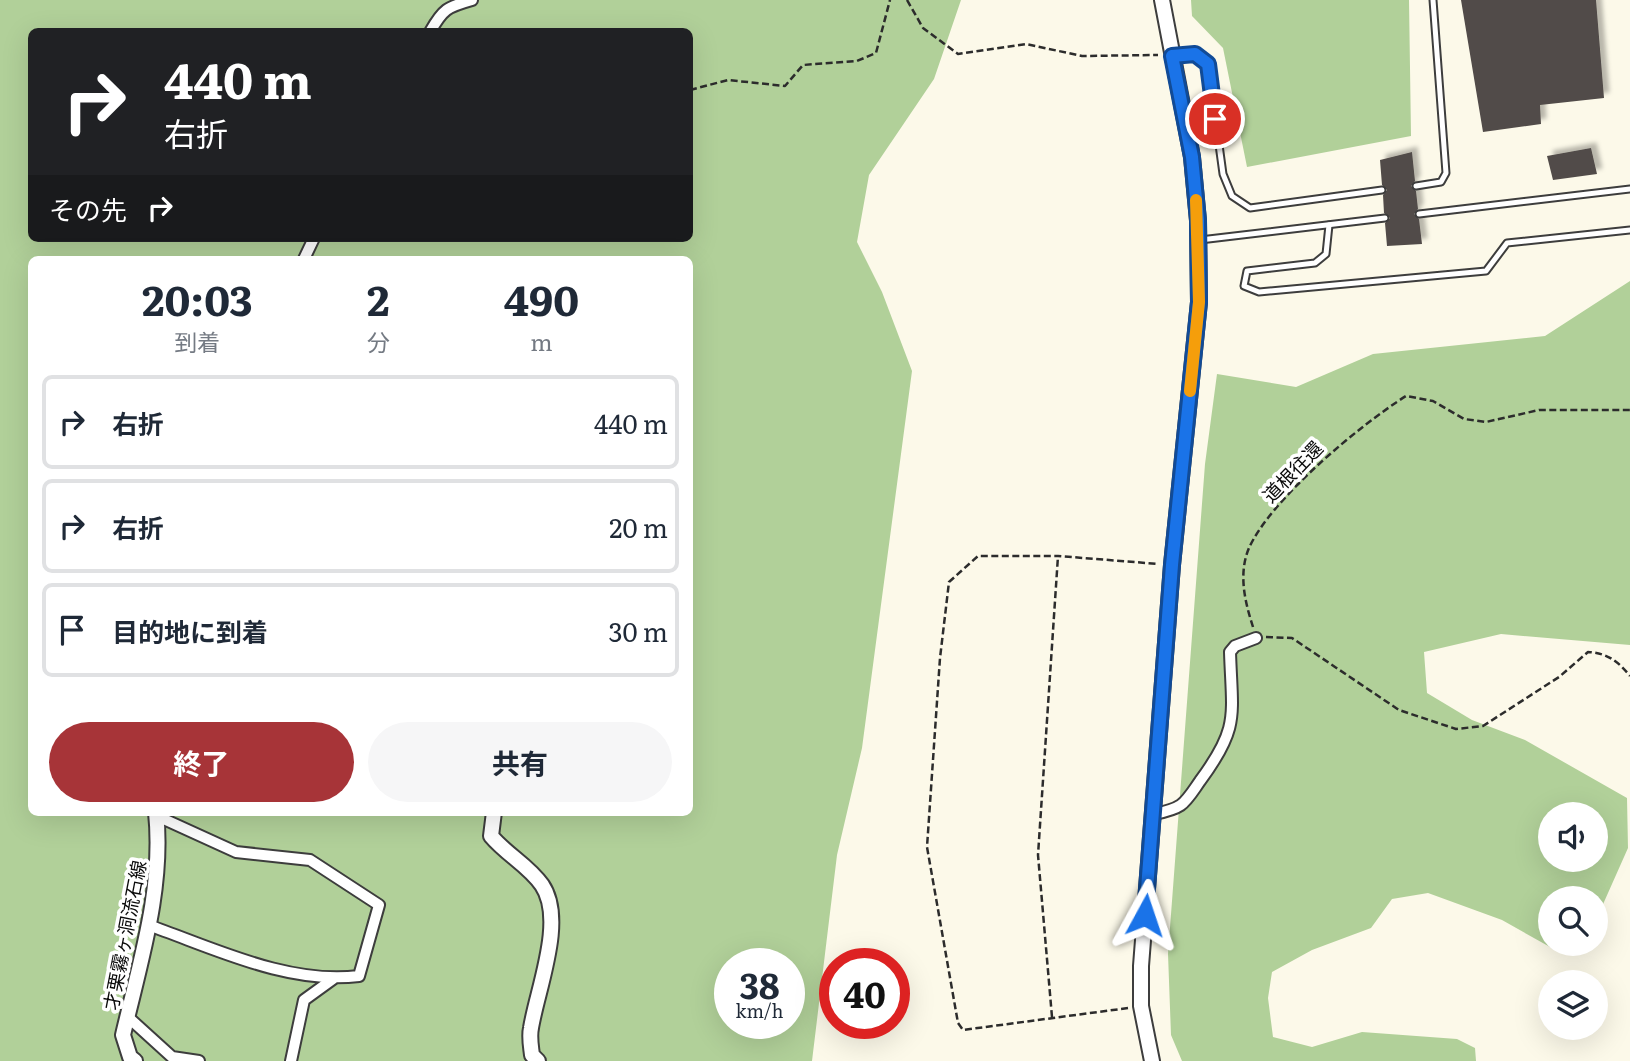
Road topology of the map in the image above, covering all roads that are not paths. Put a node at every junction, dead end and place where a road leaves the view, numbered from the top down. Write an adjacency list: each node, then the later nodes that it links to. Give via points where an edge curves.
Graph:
1 (472, 0): 4 (street, via 439,13)
2 (1161, 0): 5 (street)
3 (1433, 0): 6 (lane, via 1446,173 1441,182)
4 (432, 28)
5 (1172, 56): 7 (lane, via 1195,54 1208,64 1223,174 1233,196 1250,208); 13 (street, via 1192,157)
6 (1416, 186)
7 (1382, 190)
8 (1630, 190): 9 (lane)
9 (1419, 214)
10 (1385, 218): 11 (lane)
11 (1329, 225): 12 (lane, via 1326,254 1315,263 1247,271 1244,286 1259,292 1486,271 1507,243); 13 (lane)
12 (1630, 230)
13 (1198, 240): 15 (street, via 1199,302 1172,565)
14 (1256, 638): 15 (street, via 1230,652 1233,705 1225,746 1186,803)
15 (1154, 814): 26 (street, via 1141,966 1142,1006)
16 (156, 816): 19 (street, 才栗霧ヶ洞流石線, via 158,881)
17 (160, 816): 20 (street, via 236,852 310,860 379,905 359,976)
18 (494, 816): 25 (street, via 491,836 544,887 550,916 548,955 530,1031 532,1055)
19 (148, 925): 20 (street, via 269,967); 21 (street, 才栗霧ヶ洞流石線)
20 (332, 979): 24 (street, via 304,1000)
21 (128, 1017): 22 (street, 才栗霧ヶ洞流石線, via 125,1046); 23 (street, via 173,1056)
22 (135, 1061)
23 (200, 1061)
24 (291, 1061)
25 (538, 1061)
26 (1152, 1061)

